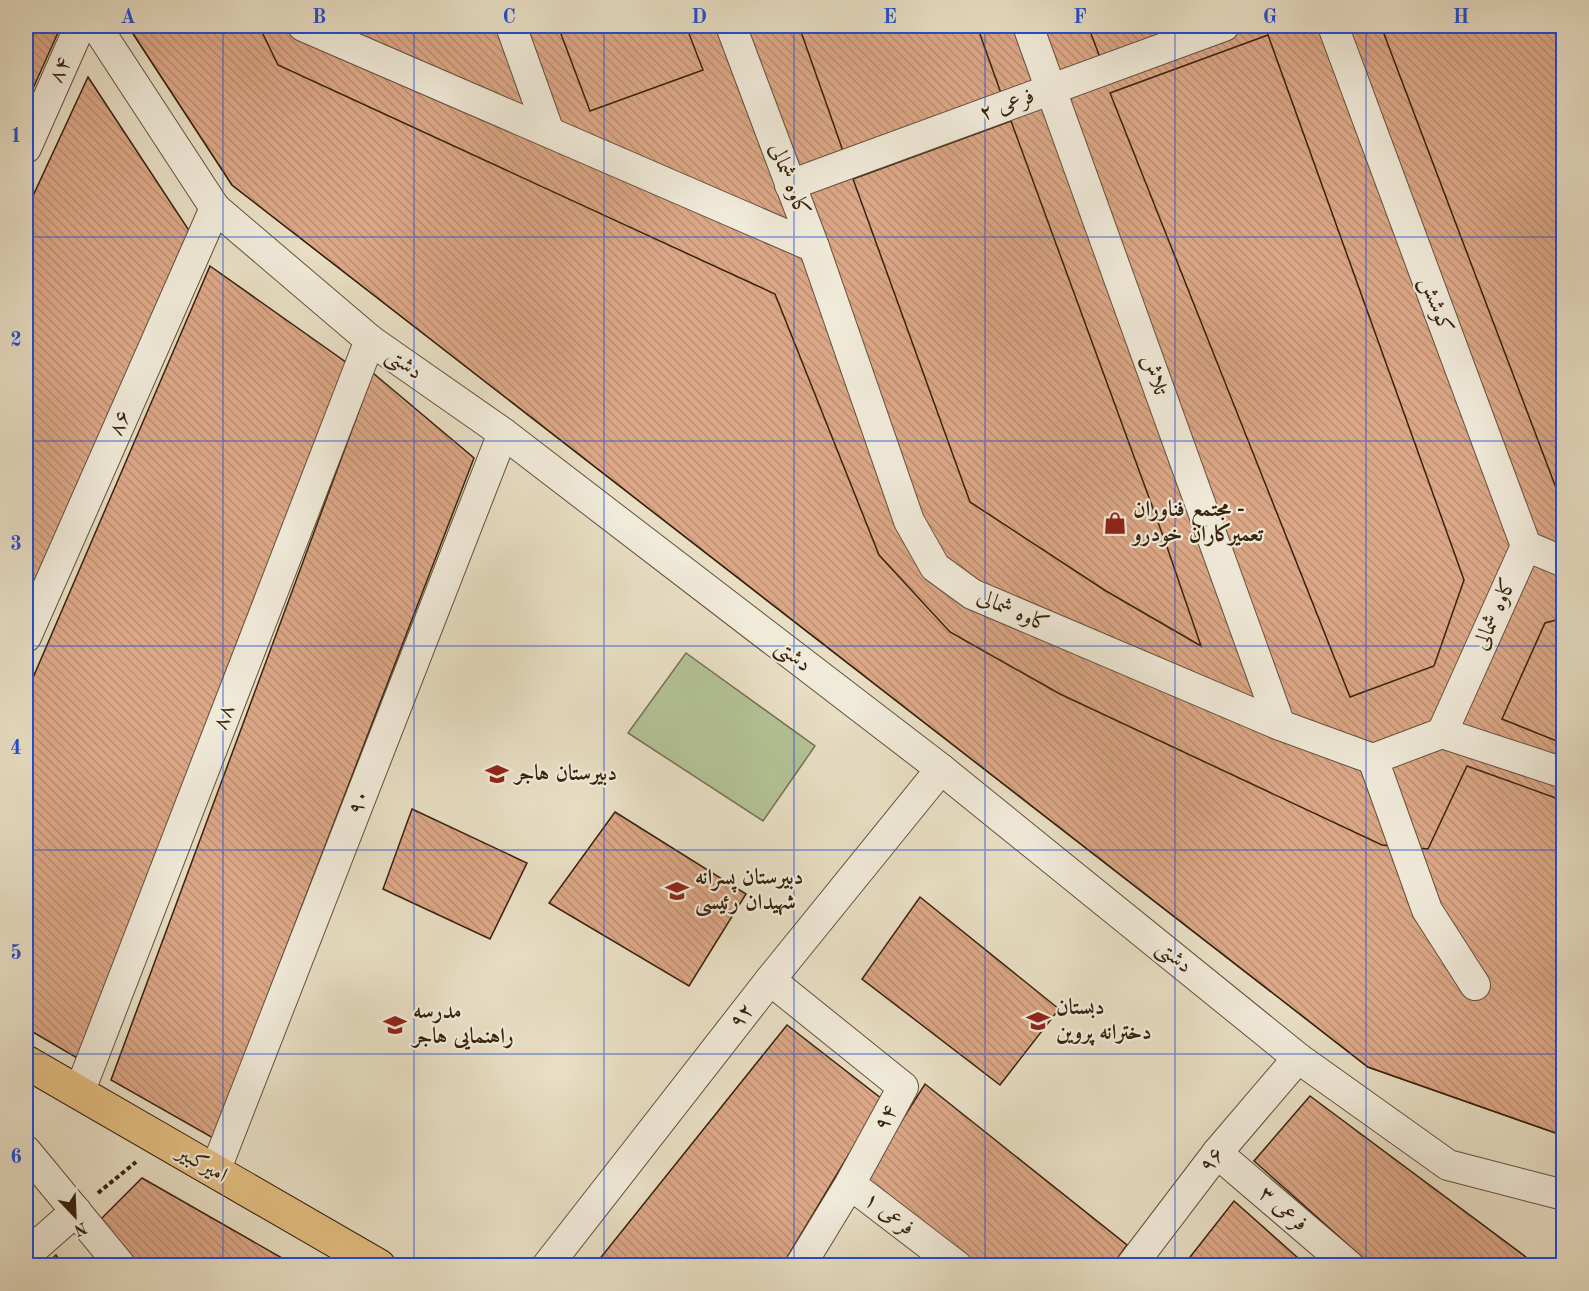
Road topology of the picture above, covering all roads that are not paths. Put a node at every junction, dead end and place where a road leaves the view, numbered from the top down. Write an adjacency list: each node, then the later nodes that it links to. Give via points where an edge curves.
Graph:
1 (80, 26): 11 (street, ۸۴)
2 (96, 26): 13 (street, دشتی)
3 (303, 26): 10 (street)
4 (511, 26): 10 (street)
5 (731, 26): 12 (street, کاوه شمالی)
6 (1028, 26): 9 (street, تلاش)
7 (1224, 26): 9 (street, فرعی ۲)
8 (1333, 26): 17 (street, کوشش)
9 (1051, 88): 12 (street, فرعی ۲); 20 (street, تلاش)
10 (549, 132): 14 (street)
11 (26, 148)
12 (790, 185): 14 (street, کاوه شمالی)
13 (215, 208): 15 (street, دشتی); 19 (street, ۸۶)
14 (814, 247): 20 (street, کاوه شمالی, via 909,521 935,567 972,594)
15 (370, 340): 16 (street, دشتی); 29 (street, ۸۸)
16 (503, 433): 23 (street, دشتی); 32 (street, ۹۰)
17 (1526, 546): 18 (street); 21 (street, کاوه شمالی)
18 (1563, 562)
19 (26, 637)
20 (1280, 725): 22 (street, کاوه شمالی)
21 (1442, 734): 22 (street); 24 (street)
22 (1373, 759): 26 (street, via 1427,910)
23 (941, 769): 25 (street, ۹۲); 27 (street, دشتی)
24 (1563, 773)
25 (770, 980): 33 (street, ۹۴, via 903,1087); 39 (street, ۹۲)
26 (1475, 986)
27 (1298, 1058): 31 (street, ۹۶); 34 (street, دشتی, via 1448,1165)
28 (26, 1062): 29 (main road, امیرکبیر)
29 (79, 1093): 32 (main road, امیرکبیر)
30 (26, 1151): 35 (street)
31 (1217, 1153): 42 (street, ۹۶); 43 (street, فرعی ۳)
32 (215, 1171): 38 (main road, امیرکبیر)
33 (850, 1184): 40 (street, ۹۴); 41 (street, فرعی ۱)
34 (1563, 1195)
35 (76, 1211): 36 (street); 37 (street)
36 (26, 1256)
37 (121, 1266)
38 (379, 1266)
39 (547, 1266)
40 (800, 1266)
41 (957, 1266)
42 (1131, 1266)
43 (1349, 1266)

